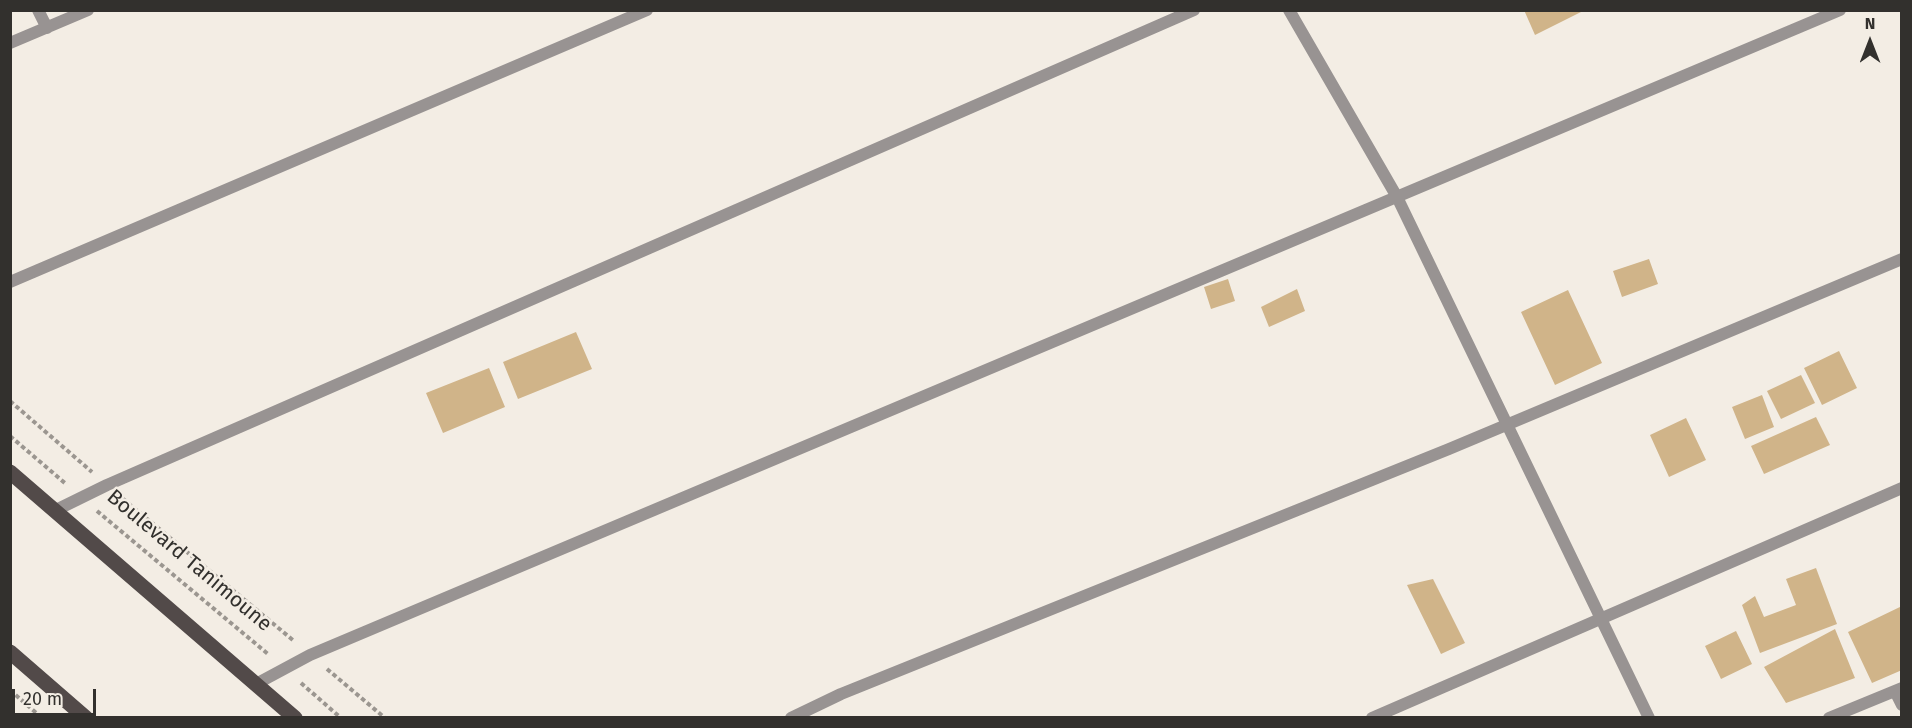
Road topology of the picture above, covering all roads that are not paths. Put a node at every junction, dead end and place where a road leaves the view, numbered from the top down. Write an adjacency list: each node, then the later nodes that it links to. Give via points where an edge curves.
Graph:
1 (38, 10): 7 (street)
2 (88, 10): 7 (street)
3 (647, 10): 11 (street)
4 (1194, 10): 15 (street)
5 (1289, 10): 9 (street)
6 (1840, 10): 9 (street)
7 (47, 28): 8 (street)
8 (10, 43)
9 (1396, 197): 12 (street); 18 (street, via 310,655)
10 (1902, 259): 12 (street)
11 (10, 282)
12 (1508, 422): 16 (street); 23 (street)
13 (10, 472): 15 (main road)
14 (1902, 488): 16 (street)
15 (54, 511): 18 (main road)
16 (1601, 618): 24 (street); 25 (street)
17 (10, 652): 21 (main road)
18 (256, 684): 22 (main road)
19 (1898, 690): 20 (street); 26 (street)
20 (1902, 705)
21 (86, 717)
22 (295, 717)
23 (791, 717)
24 (1372, 717)
25 (1649, 717)
26 (1829, 717)

